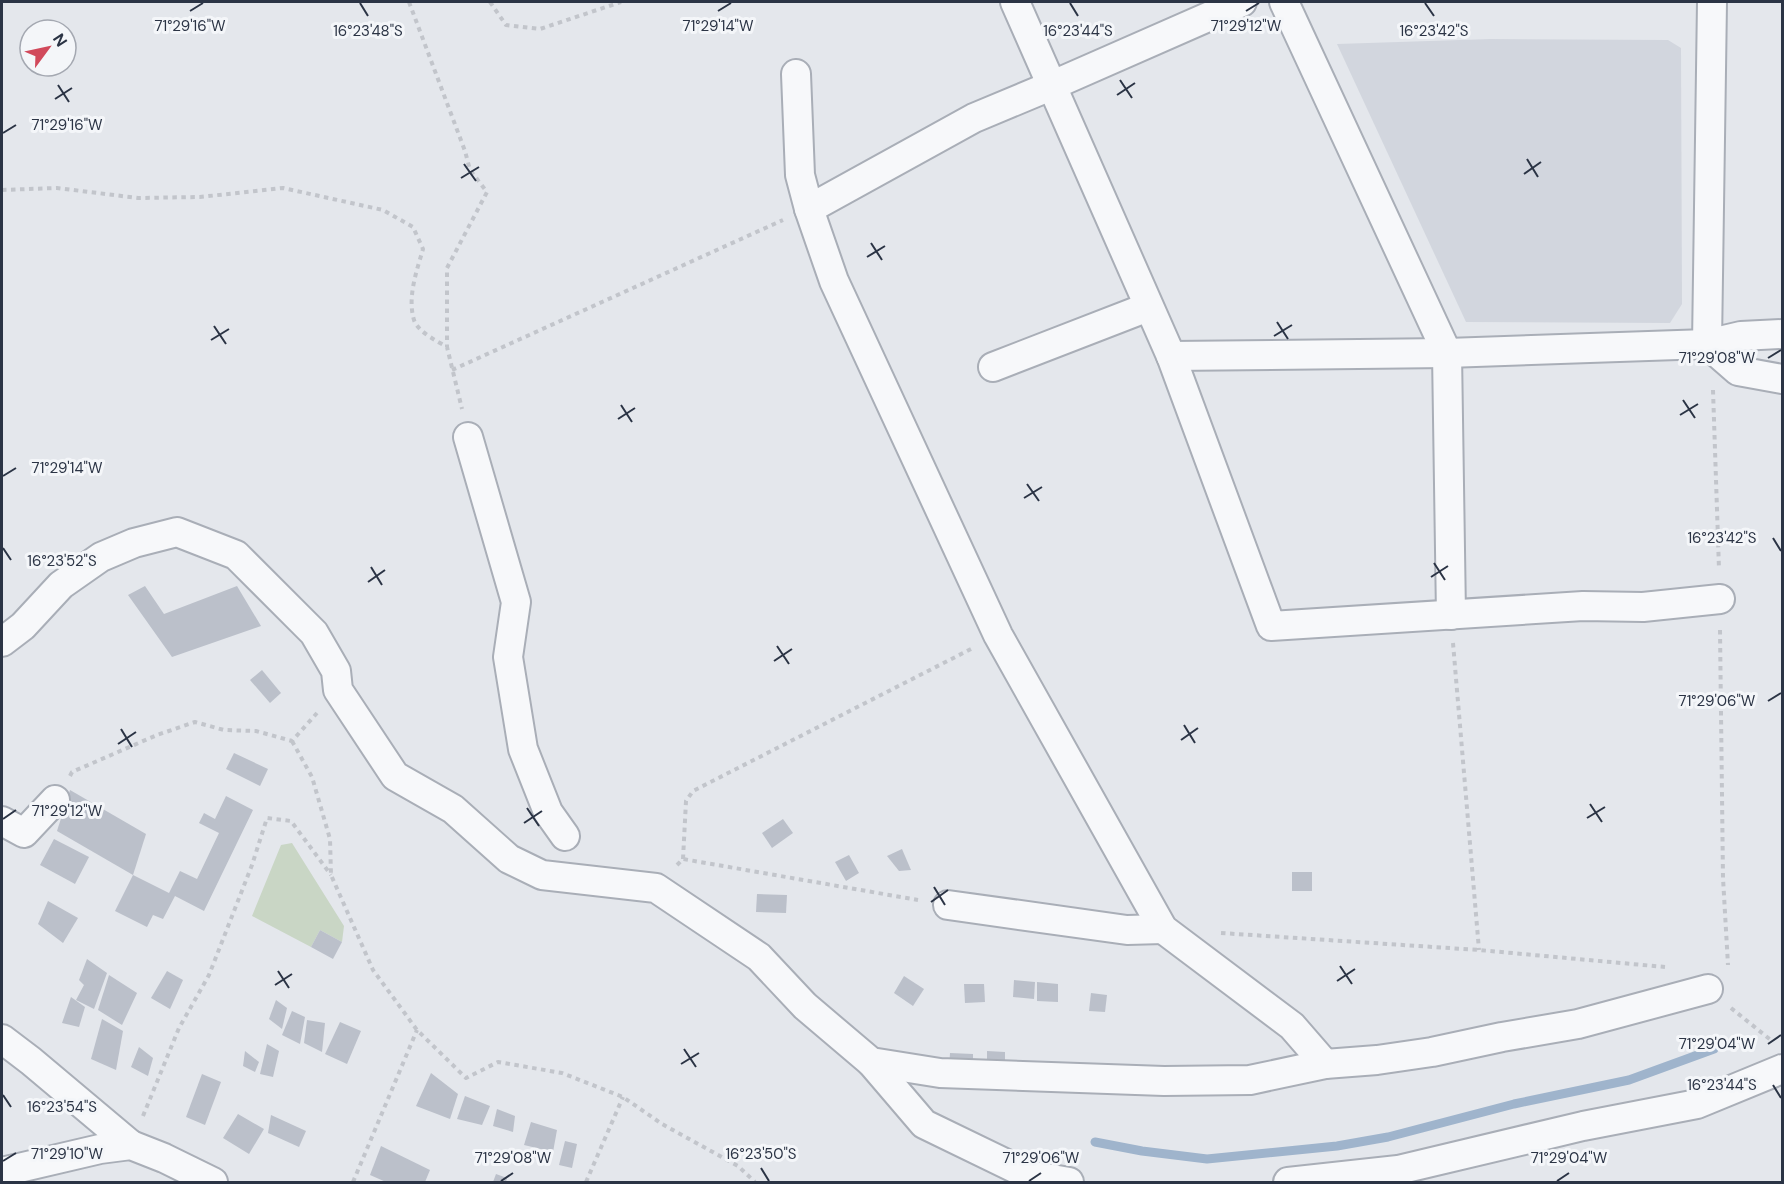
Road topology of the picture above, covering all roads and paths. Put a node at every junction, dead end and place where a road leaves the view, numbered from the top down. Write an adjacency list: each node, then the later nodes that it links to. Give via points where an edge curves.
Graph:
1 (409, 2): 15 (path, via 470,170 487,192 447,268)
2 (490, 2): 3 (path, via 506,25 540,29)
3 (621, 2)
4 (1015, 2): 9 (street)
5 (1242, 2): 9 (street)
6 (1284, 2): 16 (street)
7 (1712, 2): 14 (street)
8 (796, 74): 11 (street, via 800,175)
9 (1053, 85): 11 (street, via 974,118); 12 (street)
10 (2, 190): 15 (path, via 57,188 138,198 200,197 283,188 383,210 413,227 423,249 412,289 414,321)
11 (809, 209): 19 (path); 24 (street, via 834,282)
12 (1148, 308): 17 (street); 18 (street)
13 (1782, 334): 14 (street, via 1741,336)
14 (1707, 344): 16 (street); 20 (street, via 1738,371); 22 (path, via 1713,390)
15 (447, 347): 19 (path)
16 (1447, 353): 17 (street); 23 (street)
17 (1171, 356): 23 (street, via 1271,626)
18 (993, 367)
19 (453, 370): 21 (path)
20 (1782, 379)
21 (468, 436): 30 (street, via 516,602 508,657 523,749 548,812)
22 (1720, 599): 23 (street, via 1643,607 1583,606); 38 (path, via 1722,878 1729,977)
23 (1451, 615): 37 (path)
24 (998, 634): 31 (path, via 693,791 686,801); 35 (street)
25 (2, 642): 26 (street, via 23,626 61,585 101,557 177,532 236,555 314,633 336,671)
26 (338, 690): 27 (path); 33 (street, via 395,776 453,809 509,859 542,875)
27 (292, 741): 28 (path, via 195,722 72,772); 32 (path, via 312,777 330,839)
28 (55, 800): 29 (street, via 24,833)
29 (2, 821)
30 (565, 836)
31 (683, 859): 33 (path); 34 (path)
32 (331, 875): 39 (path, via 374,970); 46 (path, via 291,820 267,818 209,975 180,1028)
33 (656, 888): 42 (street, via 759,957 805,1006)
34 (948, 905): 35 (street, via 1127,930)
35 (1163, 929): 43 (street, via 1292,1026)
36 (1210, 932): 37 (path)
37 (1479, 950): 38 (path, via 1676,968)
38 (1708, 989): 41 (path); 43 (street, via 1578,1024 1432,1052)
39 (417, 1030): 45 (path, via 466,1078 498,1062 562,1073); 50 (path)
40 (2, 1039): 46 (street)
41 (1773, 1041)
42 (870, 1062): 43 (street, via 940,1073 1164,1081 1251,1080); 53 (street, via 924,1124 1029,1175)
43 (1325, 1064)
44 (1782, 1069): 48 (street, via 1697,1104 1583,1126)
45 (623, 1097): 51 (path); 52 (path, via 662,1124 738,1166)
46 (131, 1145): 47 (street); 49 (street)
47 (2, 1172)
48 (1398, 1176): 54 (street)
49 (213, 1182)
50 (353, 1182)
51 (586, 1182)
52 (755, 1182)
53 (1069, 1182)
54 (1288, 1182)

